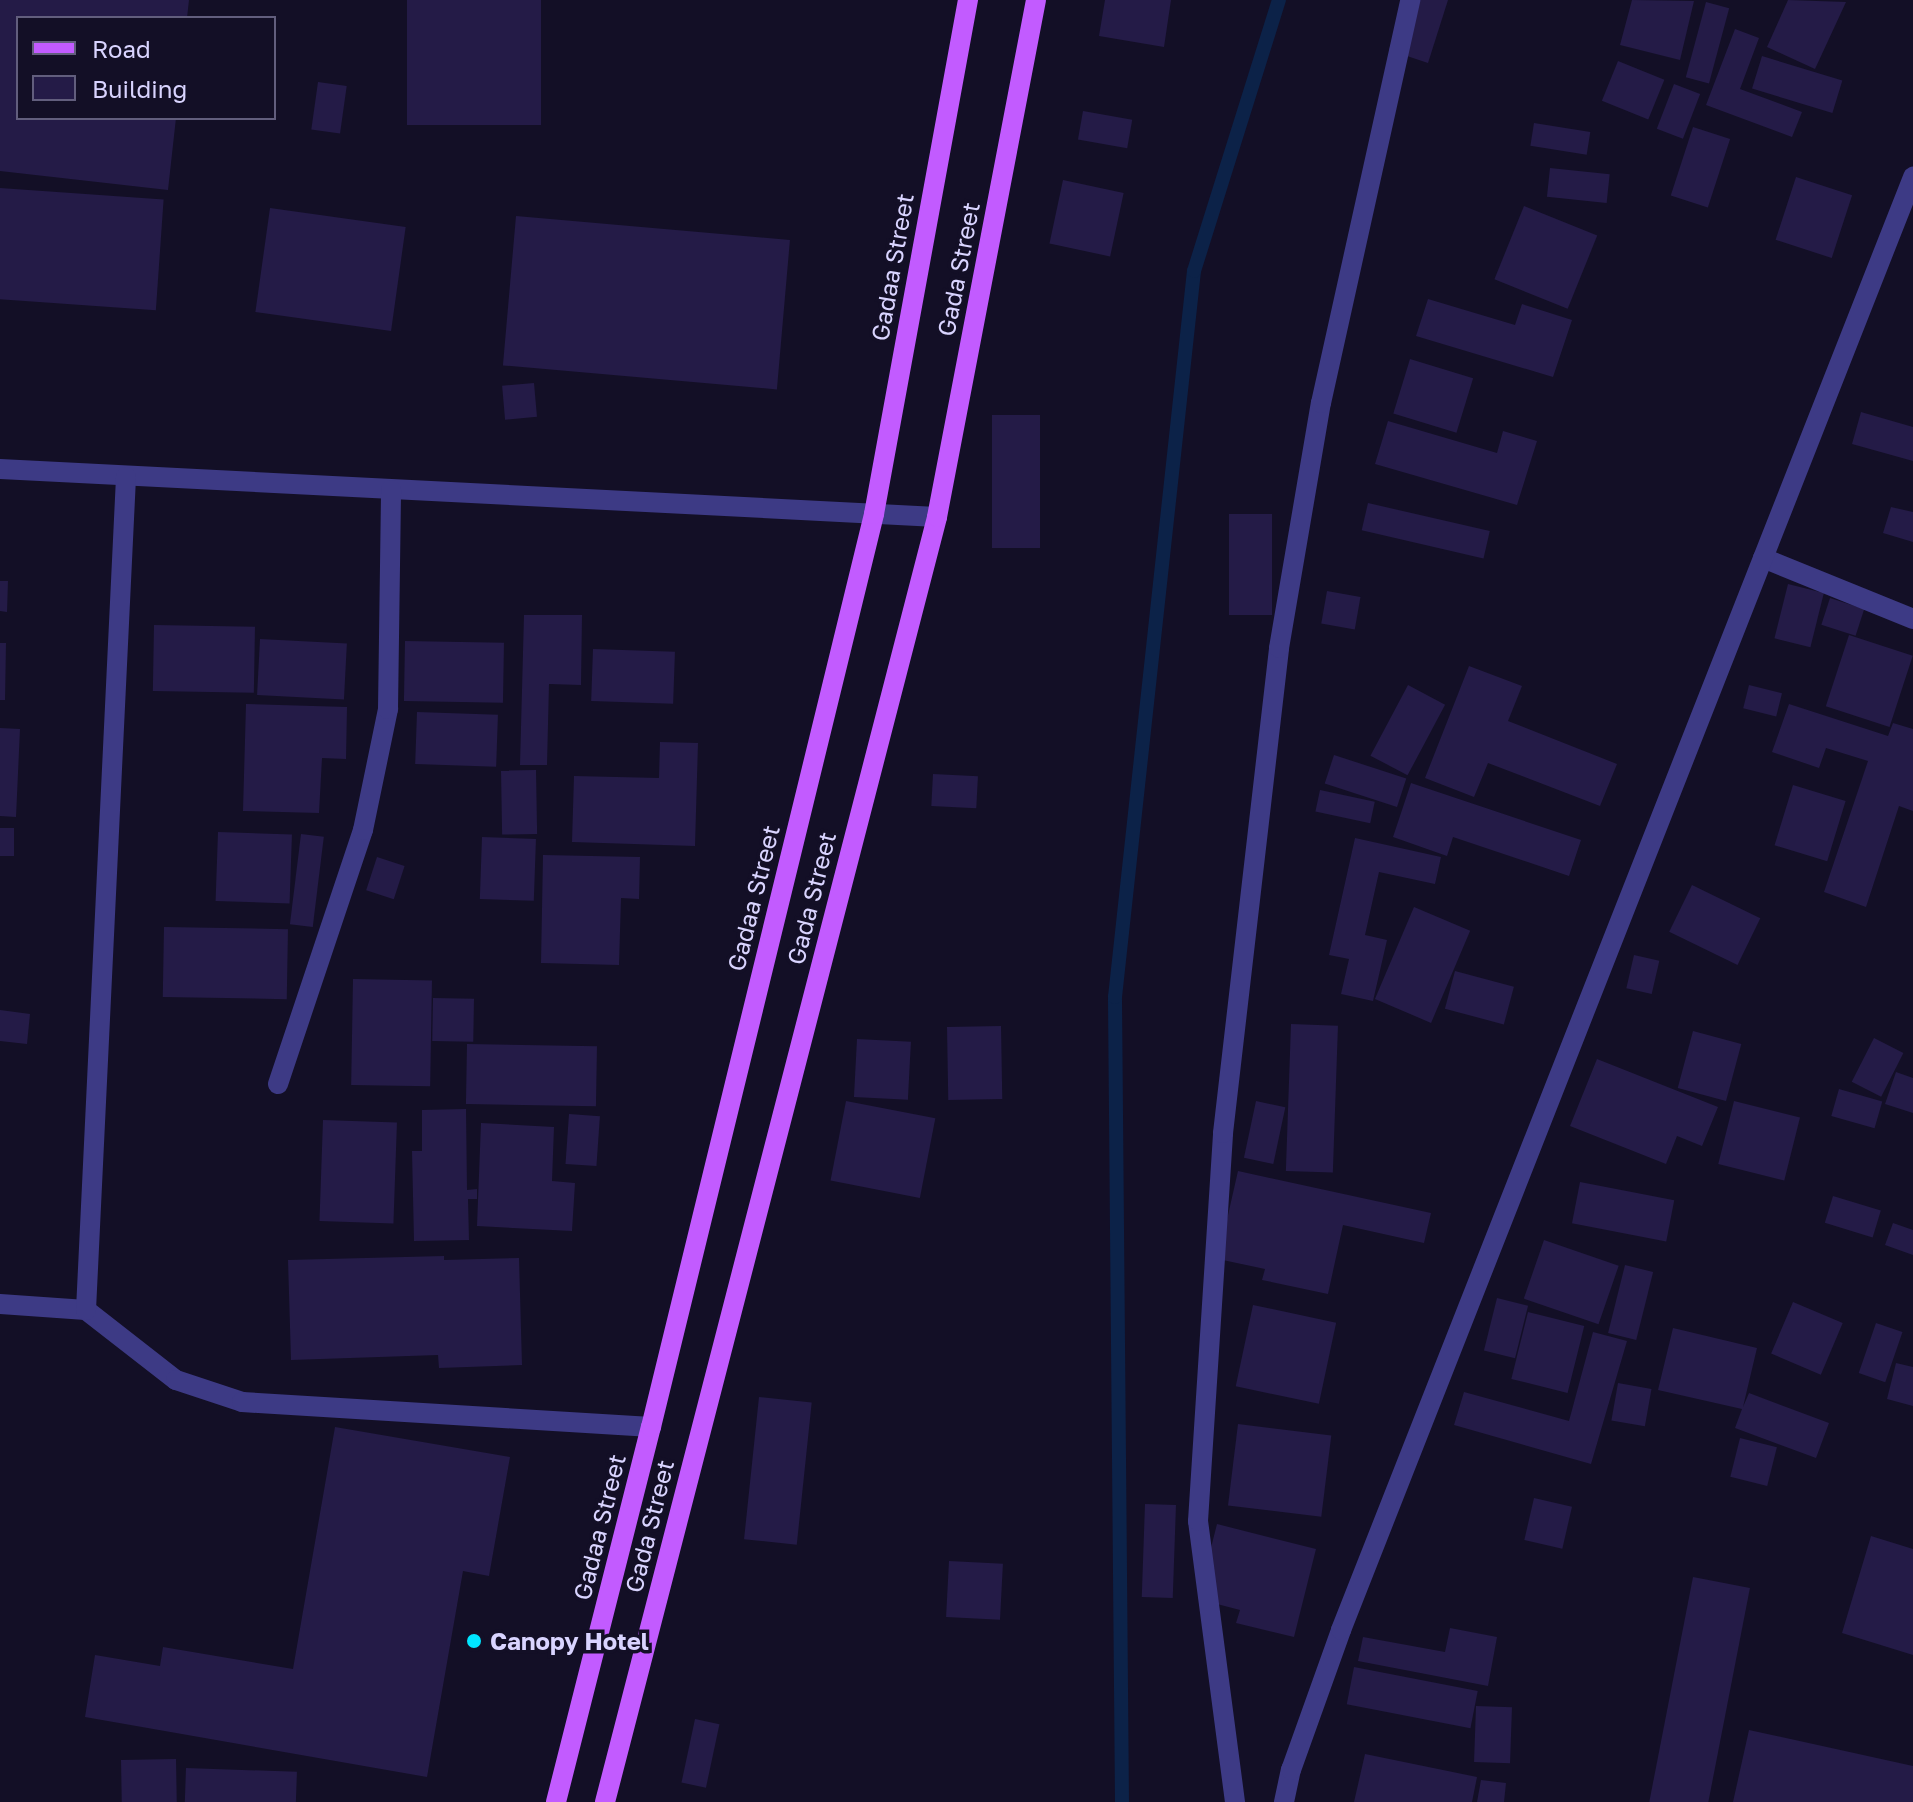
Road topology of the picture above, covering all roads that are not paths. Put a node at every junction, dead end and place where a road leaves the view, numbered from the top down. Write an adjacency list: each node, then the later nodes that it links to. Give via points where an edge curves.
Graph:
1 (968, 0): 8 (main road, Gadaa Street)
2 (1036, 0): 9 (main road, Gada Street)
3 (1410, 0): 18 (street, via 1321,403 1279,648 1223,1133 1198,1521)
4 (1913, 177): 10 (street)
5 (0, 469): 6 (street)
6 (126, 477): 7 (street); 14 (street)
7 (391, 490): 8 (street); 12 (street, via 388,709 363,830)
8 (874, 514): 9 (street); 15 (main road, Gadaa Street)
9 (937, 517): 17 (main road, Gada Street)
10 (1763, 558): 11 (street); 19 (street, via 1341,1630)
11 (1913, 619)
12 (278, 1084)
13 (0, 1304): 14 (street)
14 (86, 1310): 15 (street, via 176,1380 242,1402)
15 (651, 1427): 16 (main road, Gadaa Street)
16 (556, 1802)
17 (605, 1802)
18 (1235, 1802)
19 (1284, 1802)

